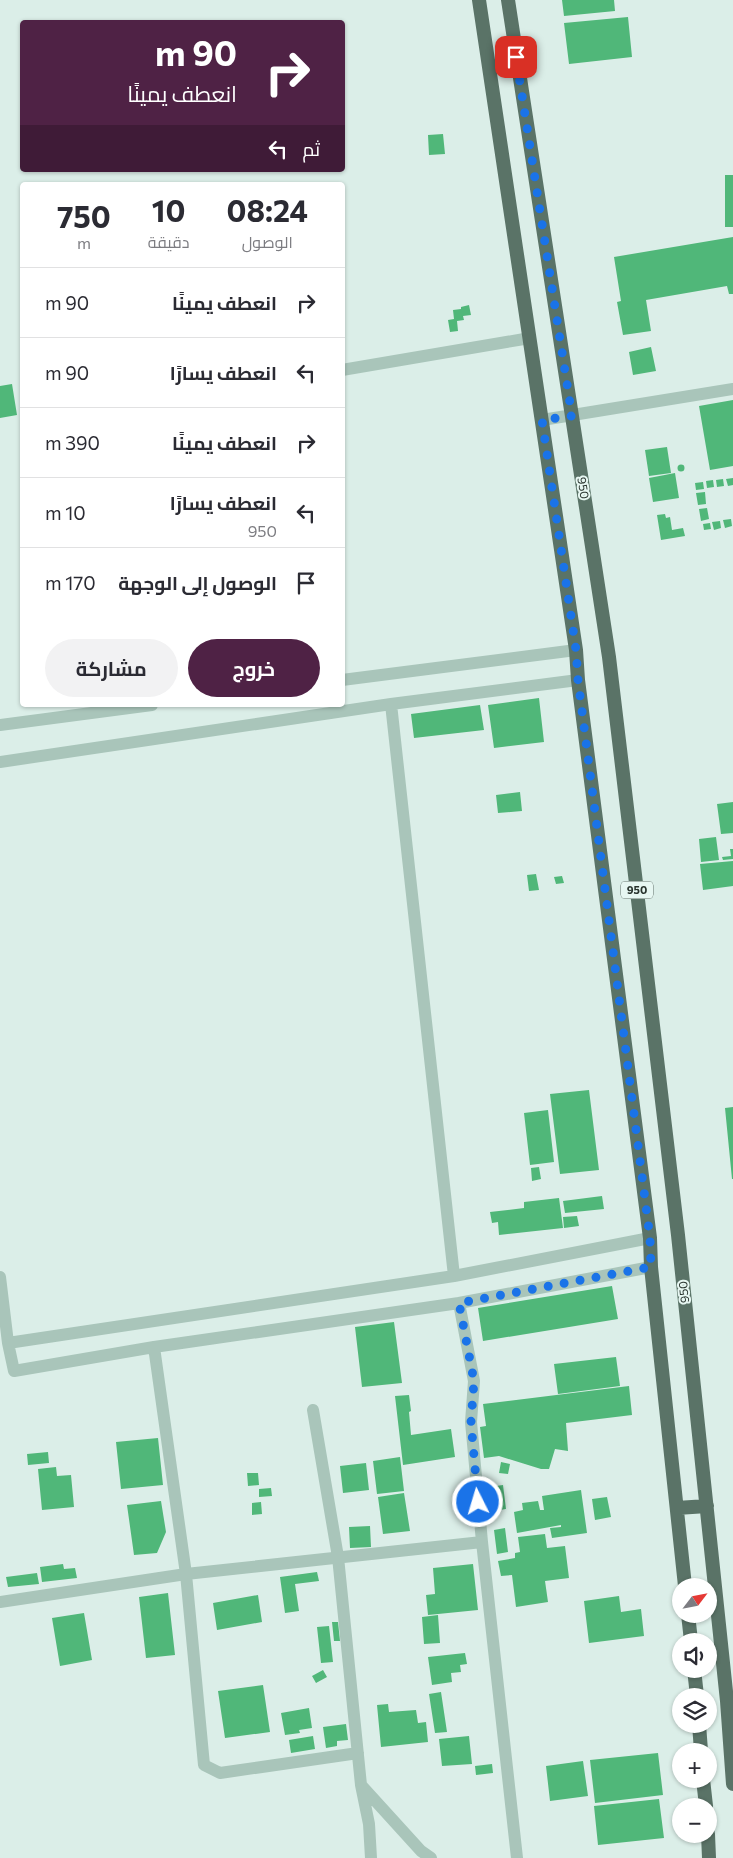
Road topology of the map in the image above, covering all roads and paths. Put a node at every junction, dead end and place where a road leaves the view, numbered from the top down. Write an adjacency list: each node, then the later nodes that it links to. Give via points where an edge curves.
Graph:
1 (479, 0): 3 (main road, 950)
2 (508, 0): 6 (main road, 950 / 950)
3 (530, 338): 4 (street); 7 (main road, 950)
4 (345, 369)
5 (733, 389): 6 (street)
6 (572, 416): 7 (street); 23 (main road, 950 / 950, via 609,657)
7 (542, 420): 8 (main road, 950)
8 (576, 650): 9 (street); 10 (main road, 950)
9 (345, 680)
10 (578, 680): 11 (street); 15 (main road, 950)
11 (390, 704): 14 (street); 17 (street)
12 (137, 707): 13 (street)
13 (0, 725)
14 (0, 762)
15 (650, 1238): 16 (main road, 950); 17 (street)
16 (651, 1267): 19 (street); 24 (main road, 950)
17 (454, 1276): 20 (street)
18 (0, 1277): 20 (street)
19 (459, 1303): 21 (street); 25 (street, via 474,1381 471,1422)
20 (8, 1343): 21 (street, via 14,1370)
21 (154, 1347): 27 (street)
22 (313, 1410): 26 (street)
23 (707, 1506): 24 (main road); 31 (main road, 950 / 950)
24 (677, 1508): 28 (main road, 950)
25 (482, 1542): 26 (street); 36 (street)
26 (338, 1557): 27 (street); 30 (street)
27 (186, 1574): 29 (street); 30 (street, via 204,1765 220,1773)
28 (684, 1578)
29 (0, 1602)
30 (358, 1753): 32 (street)
31 (733, 1784)
32 (361, 1785): 34 (street, via 369,1824); 35 (street)
33 (708, 1843): 37 (main road)
34 (371, 1858)
35 (431, 1858)
36 (516, 1858)
37 (709, 1858)

